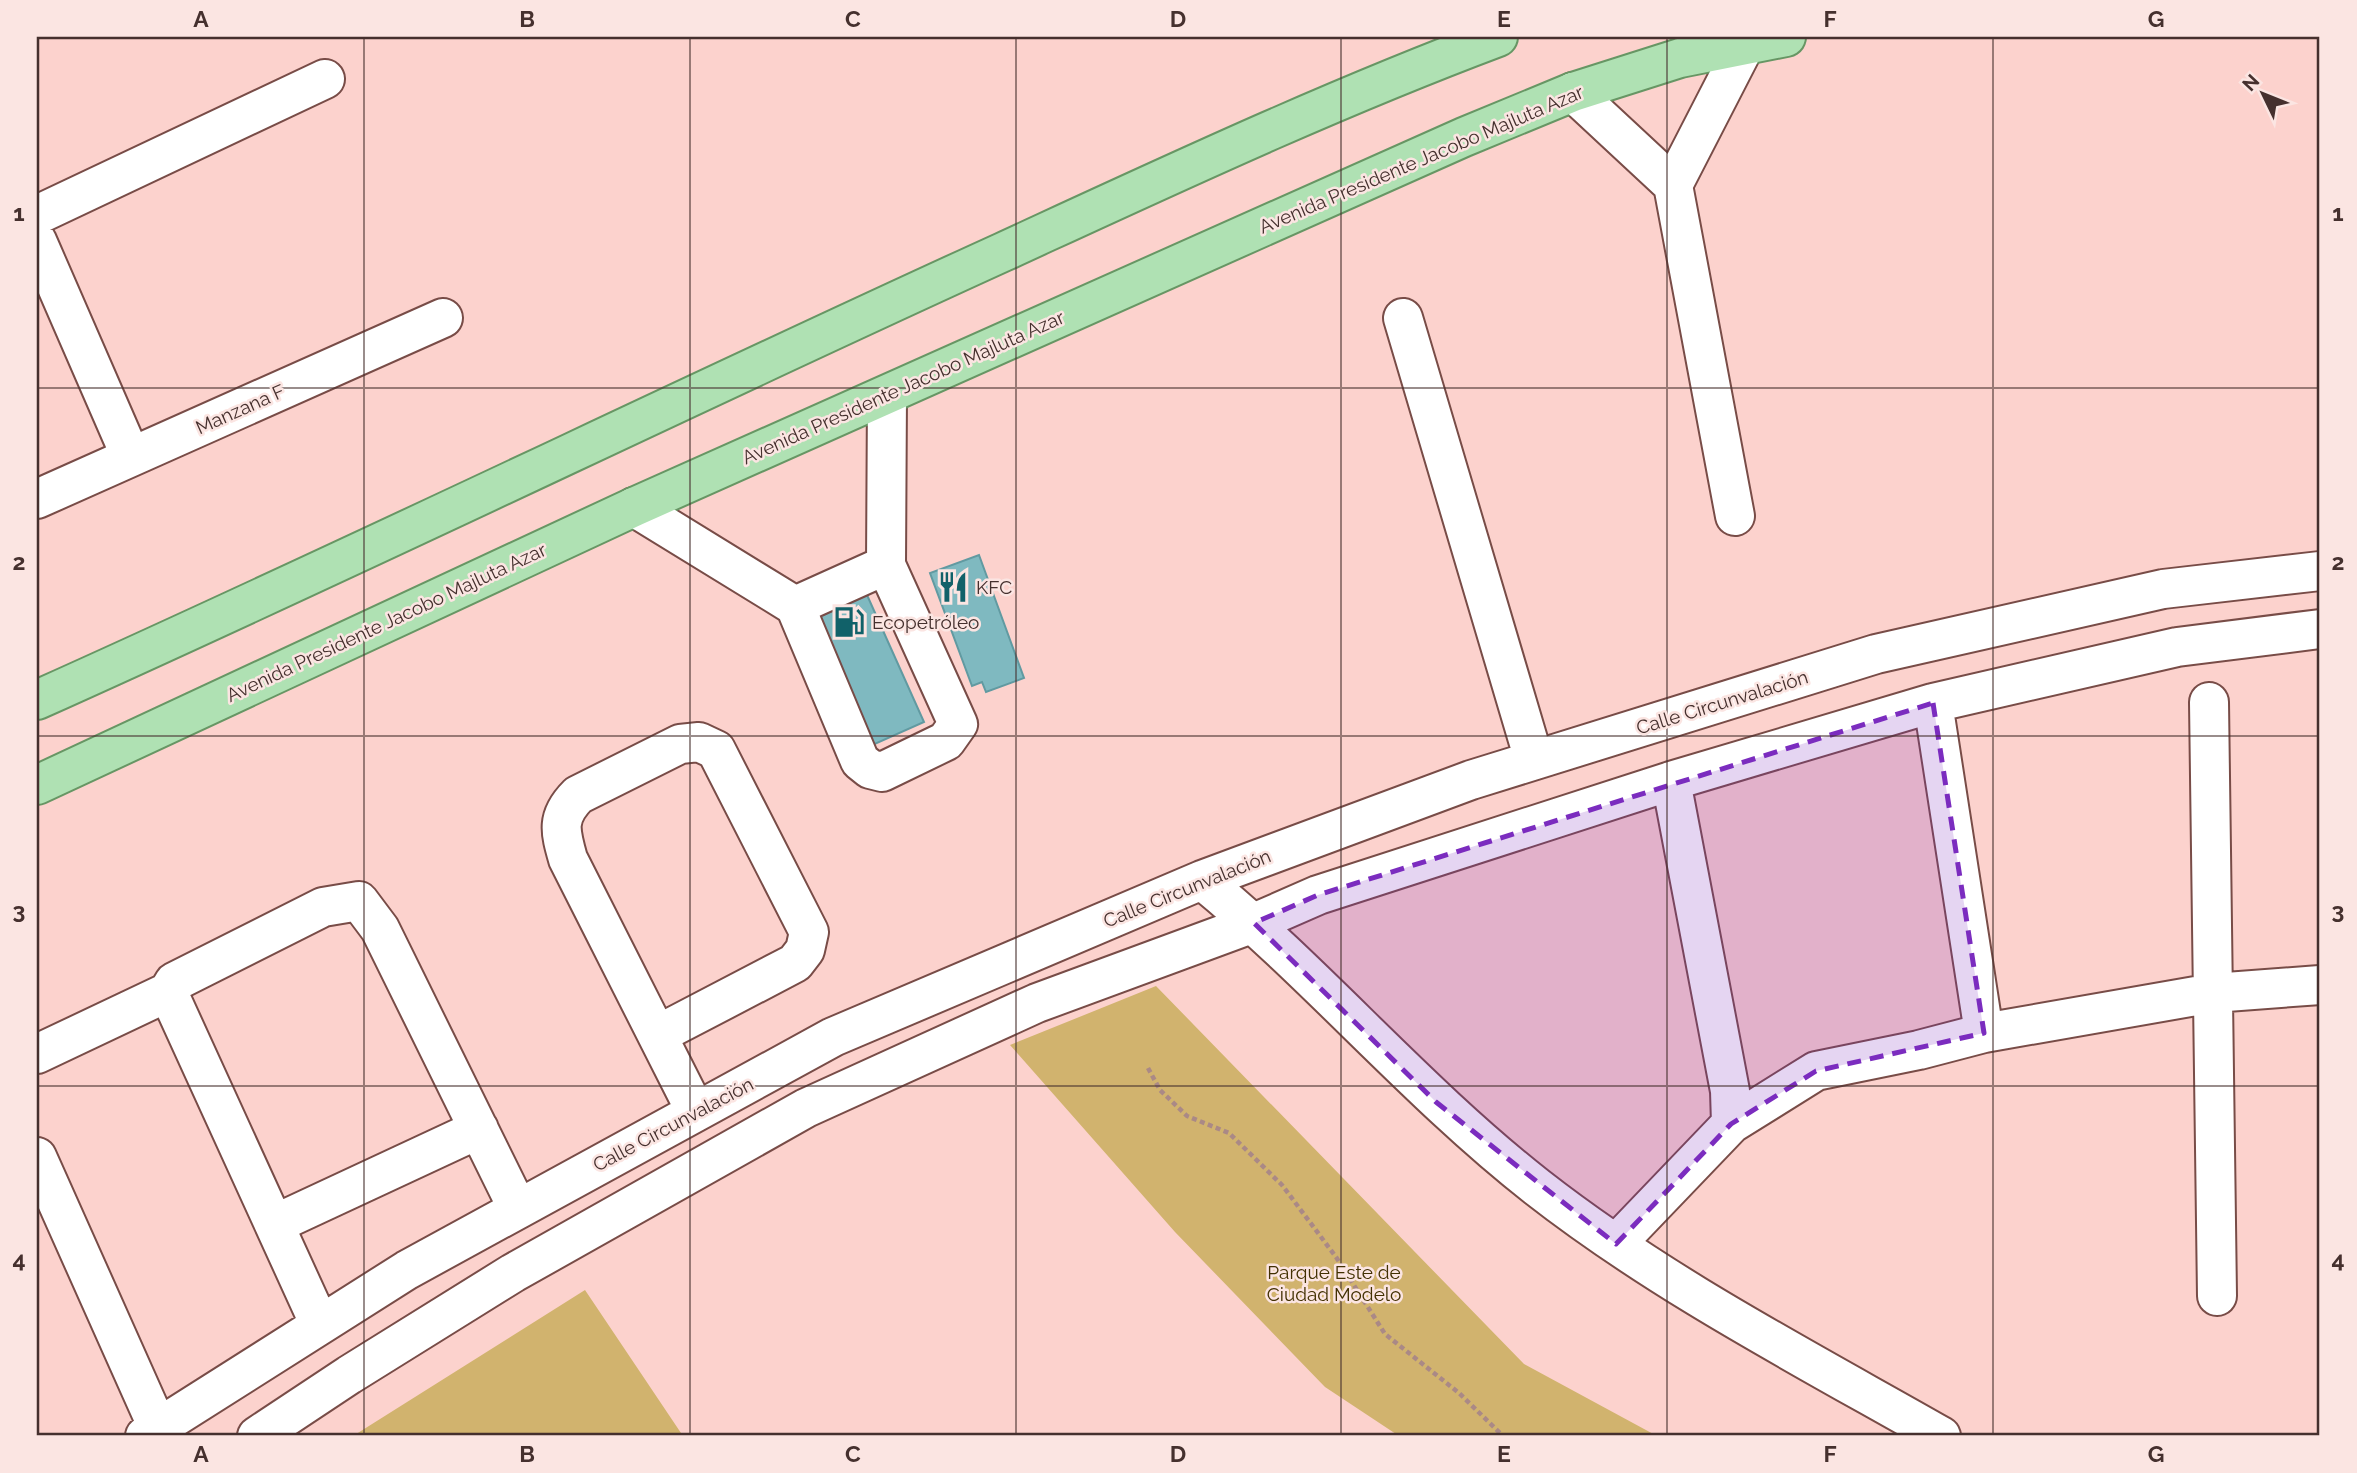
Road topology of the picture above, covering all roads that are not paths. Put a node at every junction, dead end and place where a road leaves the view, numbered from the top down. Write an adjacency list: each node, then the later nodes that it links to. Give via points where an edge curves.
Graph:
1 (1498, 37): 20 (main road, via 1419,66 1210,157)
2 (1786, 37): 3 (main road, Avenida Presidente Jacobo Majluta Azar)
3 (1745, 45): 5 (main road, Avenida Presidente Jacobo Majluta Azar, via 1680,58); 6 (street)
4 (325, 79): 7 (street)
5 (1573, 92): 6 (street); 11 (main road, Avenida Presidente Jacobo Majluta Azar)
6 (1673, 185): 15 (street)
7 (37, 215)
8 (37, 241): 12 (street)
9 (443, 318): 12 (street, Manzana F)
10 (1403, 318): 23 (street)
11 (887, 394): 14 (main road, Avenida Presidente Jacobo Majluta Azar); 16 (street)
12 (131, 457): 13 (street, Manzana F)
13 (37, 499)
14 (635, 507): 18 (street); 25 (main road, Avenida Presidente Jacobo Majluta Azar)
15 (1735, 516)
16 (886, 565): 18 (street); 18 (street, via 958,723 946,741 882,772 860,761)
17 (2320, 571): 23 (street, Calle Circunvalación, via 2163,589 1876,654)
18 (795, 606)
19 (2320, 629): 22 (street, via 2177,646)
20 (37, 700)
21 (2210, 702): 30 (street)
22 (1933, 703): 24 (street); 31 (street)
23 (1534, 760): 26 (street, Calle Circunvalación)
24 (1671, 781): 27 (street, via 1318,895); 35 (street, via 1730,1091)
25 (37, 785)
26 (1202, 880): 27 (street); 34 (street, Calle Circunvalación, via 833,1037)
27 (1254, 923): 40 (street, via 1436,1102 1537,1187); 44 (street, via 1037,1003 806,1108 513,1273)
28 (2320, 985): 30 (street)
29 (168, 992): 33 (street); 36 (street, via 174,982 323,907 359,901 380,929); 39 (street)
30 (2213, 993): 31 (street); 41 (street)
31 (1984, 1033): 35 (street, via 1816,1070)
32 (657, 1035): 32 (street, via 568,859 561,833 566,807 579,795 680,744 699,742 716,750 809,932 806,950 795,963); 34 (street)
33 (37, 1054)
34 (696, 1112): 38 (street, Calle Circunvalación)
35 (1731, 1124): 40 (street)
36 (479, 1129): 38 (street); 39 (street)
37 (37, 1157): 43 (street)
38 (518, 1209): 42 (street, Calle Circunvalación)
39 (275, 1224): 42 (street)
40 (1616, 1244): 45 (street)
41 (2217, 1296)
42 (320, 1325): 43 (street, Calle Circunvalación)
43 (152, 1432)
44 (257, 1436)
45 (1941, 1436)

